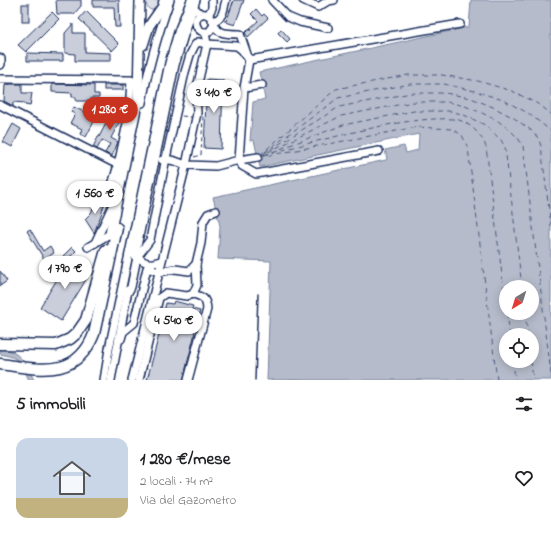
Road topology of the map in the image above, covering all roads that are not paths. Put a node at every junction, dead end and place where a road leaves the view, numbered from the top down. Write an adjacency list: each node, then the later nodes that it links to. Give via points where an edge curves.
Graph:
1 (190, 0): 48 (street, via 169,64)
2 (196, 0): 10 (street)
3 (212, 0): 12 (street, via 212,8)
4 (226, 0): 13 (street, via 222,16)
5 (272, 0): 16 (street, via 288,17)
6 (303, 0): 7 (street, via 318,7)
7 (330, 0)
8 (166, 1): 11 (main road); 26 (street)
9 (140, 2): 11 (main road, via 147,12); 34 (main road, via 138,99)
10 (194, 8): 12 (street); 18 (street)
11 (159, 12): 26 (main road, via 149,26 143,45)
12 (205, 15): 13 (street, via 212,17); 15 (street, via 196,20)
13 (214, 23): 17 (street, via 212,29); 21 (street, via 221,32 240,34)
14 (460, 24): 21 (street)
15 (196, 27): 17 (street); 18 (street, via 192,27)
16 (328, 28)
17 (205, 32): 19 (street)
18 (184, 35): 35 (street, via 168,97)
19 (207, 44): 21 (street, via 237,46); 30 (street, via 198,42 190,54); 33 (street, via 196,92 197,113)
20 (0, 59): 22 (main road)
21 (249, 60): 25 (street)
22 (0, 64)
23 (0, 79): 32 (street, via 131,80 129,114)
24 (262, 85): 25 (street)
25 (244, 88): 31 (street)
26 (142, 103): 37 (main road)
27 (0, 105): 32 (street)
28 (379, 151): 31 (street, via 256,174 242,166)
29 (258, 157): 31 (street)
30 (166, 159): 33 (street); 35 (street, via 156,167 150,202); 39 (street, via 150,240)
31 (239, 160): 33 (street, via 216,166)
32 (118, 165): 34 (street)
33 (186, 165): 41 (street)
34 (115, 191): 37 (main road); 38 (street, via 111,207)
35 (146, 207): 39 (street)
36 (216, 211): 42 (street, via 208,214 202,222)
37 (114, 231): 38 (street); 40 (highway); 47 (highway, via 94,334 85,351 76,360 55,369 43,370)
38 (95, 243): 40 (street, via 88,247 98,248)
39 (136, 255): 41 (street, via 142,261 151,264); 46 (street)
40 (104, 258): 45 (highway, via 86,320 78,333 56,345)
41 (161, 261): 43 (street)
42 (196, 264): 43 (street, via 189,271 175,269); 44 (street, via 196,285)
43 (159, 272): 46 (street, via 147,268 134,323 123,332); 50 (street)
44 (193, 294): 51 (street, via 187,296 166,293 159,298); 52 (street, via 206,301 207,309)
45 (0, 344)
46 (115, 357): 49 (street)
47 (0, 364)
48 (104, 380)
49 (110, 380)
50 (132, 380)
51 (139, 380)
52 (188, 380)

